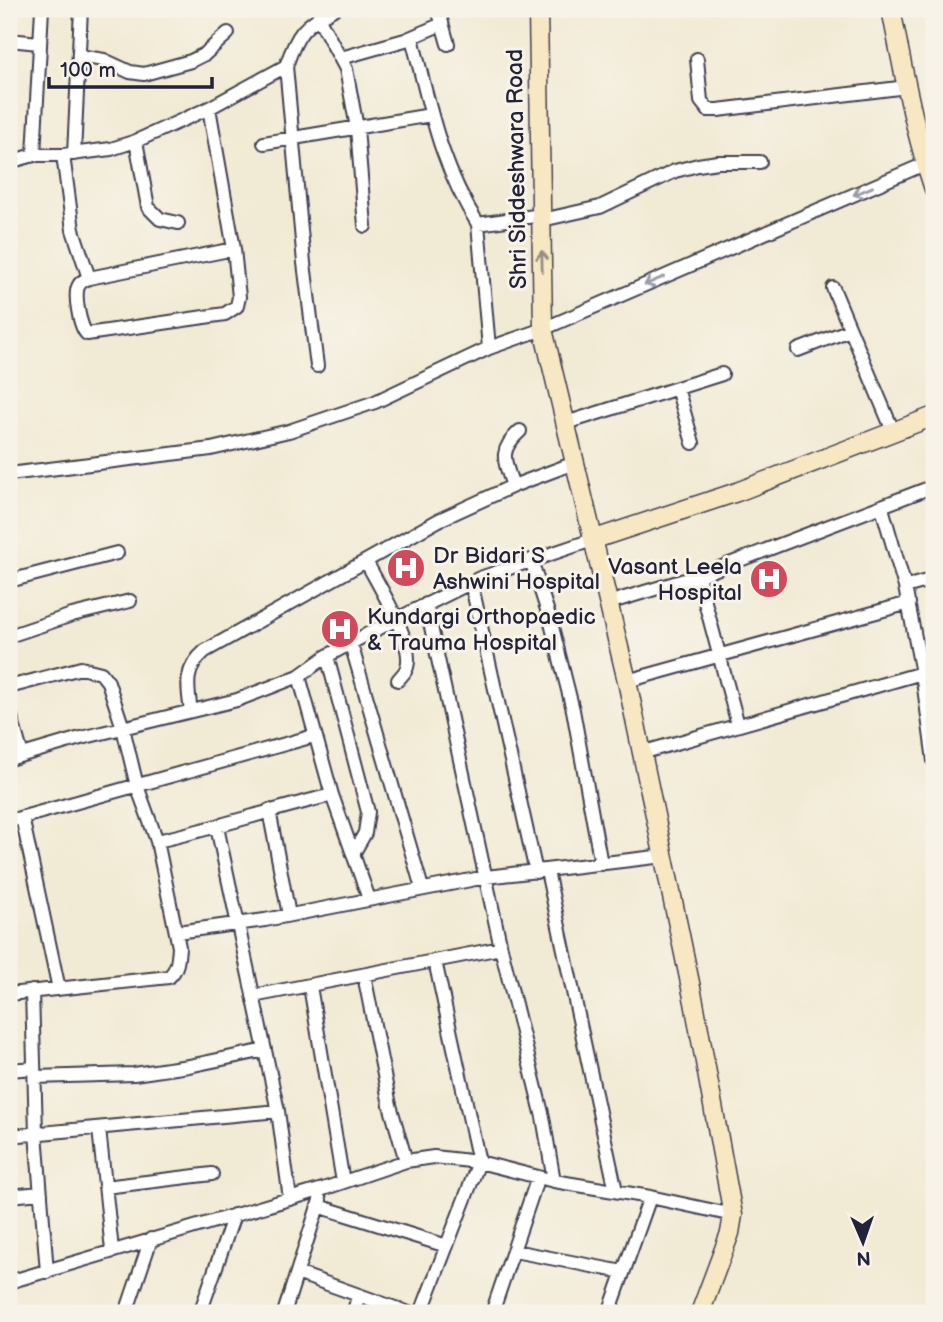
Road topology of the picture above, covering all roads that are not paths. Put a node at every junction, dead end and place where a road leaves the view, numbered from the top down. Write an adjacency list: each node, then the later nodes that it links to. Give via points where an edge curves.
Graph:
1 (9, 9): 8 (street)
2 (41, 9): 14 (street)
3 (81, 9): 16 (street)
4 (334, 9): 9 (street)
5 (438, 9): 10 (street)
6 (538, 9): 33 (street, Shri Siddeshwara Road)
7 (891, 9): 20 (street)
8 (9, 15)
9 (318, 17): 17 (street); 19 (street, via 294,42)
10 (442, 24): 12 (street); 15 (street)
11 (228, 33): 16 (street, via 205,54 144,75 104,60)
12 (412, 38): 17 (street); 22 (street)
13 (9, 40): 14 (street)
14 (38, 43): 28 (street)
15 (448, 44)
16 (79, 57): 27 (street)
17 (341, 58): 23 (street)
18 (697, 59): 20 (street, via 701,101 708,110)
19 (286, 66): 21 (street); 24 (street)
20 (906, 87): 31 (street)
21 (209, 108): 25 (street); 37 (street)
22 (431, 115): 23 (street); 35 (street, via 459,195)
23 (357, 128): 24 (street); 36 (street)
24 (292, 138): 26 (street); 44 (street)
25 (136, 141): 27 (street); 34 (street, via 148,207 160,219)
26 (264, 143)
27 (69, 154): 28 (street); 38 (street, via 74,230)
28 (34, 155): 29 (street)
29 (9, 162)
30 (760, 162): 33 (street, via 687,168 600,206)
31 (930, 162): 32 (street); 40 (street, one-way to 40)
32 (934, 189)
33 (542, 217): 35 (street); 40 (street, Shri Siddeshwara Road, one-way to 33)
34 (178, 223)
35 (478, 224): 42 (street)
36 (365, 226)
37 (234, 249): 38 (street); 38 (street, via 239,297 237,306 225,314 88,334 81,326 77,292)
38 (89, 278)
39 (832, 288): 41 (street)
40 (543, 329): 42 (street); 48 (street, Shri Siddeshwara Road)
41 (850, 330): 43 (street); 50 (street)
42 (489, 348): 53 (street, via 375,402 289,431 211,449)
43 (798, 350)
44 (317, 366)
45 (722, 374): 46 (street)
46 (677, 388): 48 (street); 51 (street)
47 (934, 416): 50 (street)
48 (566, 423): 52 (street, Shri Siddeshwara Road)
49 (520, 431): 54 (street, via 504,449)
50 (893, 431): 57 (street, via 737,492)
51 (693, 443)
52 (576, 462): 54 (street); 57 (street, Shri Siddeshwara Road)
53 (9, 474)
54 (513, 486): 60 (street)
55 (934, 486): 56 (street)
56 (882, 508): 61 (street); 65 (street)
57 (595, 539): 59 (street); 67 (street, Shri Siddeshwara Road)
58 (117, 553): 63 (street)
59 (531, 560): 64 (street); 97 (street, via 573,710)
60 (366, 561): 70 (street); 81 (street, via 205,650 189,673)
61 (698, 576): 67 (street); 73 (street)
62 (934, 579): 65 (street)
63 (9, 581)
64 (471, 582): 69 (street); 98 (street)
65 (905, 587): 68 (street)
66 (130, 601): 71 (street, via 72,614)
67 (608, 603): 78 (street, Shri Siddeshwara Road)
68 (909, 603): 73 (street); 75 (street)
69 (426, 604): 70 (street); 99 (street)
70 (396, 619): 72 (street); 77 (street, via 408,656 406,671)
71 (9, 636)
72 (351, 644): 74 (street); 100 (street)
73 (719, 654): 78 (street); 82 (street)
74 (327, 656): 76 (street); 95 (street, via 368,812 365,833)
75 (922, 673): 82 (street); 88 (street)
76 (299, 676): 81 (street); 84 (street)
77 (398, 680)
78 (627, 681): 85 (street, Shri Siddeshwara Road)
79 (9, 687): 83 (street, via 90,669 108,682)
80 (9, 710): 86 (street)
81 (191, 711): 83 (street)
82 (738, 725): 85 (street)
83 (123, 728): 86 (street); 89 (street)
84 (314, 736): 89 (street); 90 (street)
85 (641, 753): 96 (street, Shri Siddeshwara Road)
86 (22, 755): 87 (street)
87 (9, 759)
88 (934, 761)
89 (137, 786): 92 (street); 94 (street)
90 (332, 795): 91 (street); 95 (street)
91 (269, 810): 93 (street); 102 (street)
92 (15, 819): 109 (street)
93 (217, 827): 94 (street); 103 (street)
94 (157, 841): 104 (street)
95 (353, 854): 101 (street)
96 (664, 856): 97 (street); 135 (street, Shri Siddeshwara Road)
97 (601, 864): 98 (street)
98 (542, 871): 99 (street); 128 (street)
99 (486, 877): 100 (street); 105 (street)
100 (422, 888): 101 (street)
101 (369, 899): 102 (street)
102 (289, 915): 103 (street)
103 (237, 924): 104 (street); 112 (street)
104 (177, 932): 109 (street, via 177,964 169,977)
105 (500, 948): 106 (street); 124 (street, via 543,1117)
106 (435, 961): 107 (street); 121 (street)
107 (364, 975): 108 (street); 120 (street)
108 (310, 986): 112 (street); 125 (street)
109 (59, 989): 110 (street)
110 (32, 991): 111 (street); 115 (street)
111 (9, 994)
112 (253, 996): 113 (street)
113 (265, 1050): 115 (street, via 134,1074); 116 (street)
114 (9, 1070): 115 (street)
115 (35, 1073): 118 (street)
116 (278, 1111): 117 (street); 132 (street)
117 (99, 1129): 118 (street); 126 (street)
118 (36, 1133): 119 (street); 129 (street)
119 (9, 1136)
120 (406, 1161): 121 (street, via 434,1157); 125 (street)
121 (479, 1162): 123 (street); 137 (street)
122 (212, 1174): 126 (street)
123 (538, 1177): 124 (street); 139 (street)
124 (554, 1181): 128 (street)
125 (343, 1182): 127 (street)
126 (105, 1187): 138 (street)
127 (323, 1189): 132 (street); 133 (street)
128 (616, 1191): 131 (street)
129 (41, 1193): 130 (street); 140 (street)
130 (9, 1196)
131 (650, 1197): 135 (street); 141 (street)
132 (290, 1199): 134 (street)
133 (318, 1206): 137 (street); 142 (street)
134 (234, 1215): 136 (street); 146 (street)
135 (733, 1215): 153 (street)
136 (151, 1239): 138 (street); 145 (street)
137 (447, 1246): 150 (street)
138 (111, 1250): 140 (street)
139 (514, 1251): 141 (street); 151 (street)
140 (47, 1272): 143 (street)
141 (623, 1272): 152 (street)
142 (297, 1273): 144 (street); 147 (street)
143 (9, 1282)
144 (359, 1295): 148 (street); 149 (street)
145 (126, 1313)
146 (200, 1313)
147 (284, 1313)
148 (353, 1313)
149 (409, 1313)
150 (421, 1313)
151 (492, 1313)
152 (609, 1313)
153 (700, 1313)

